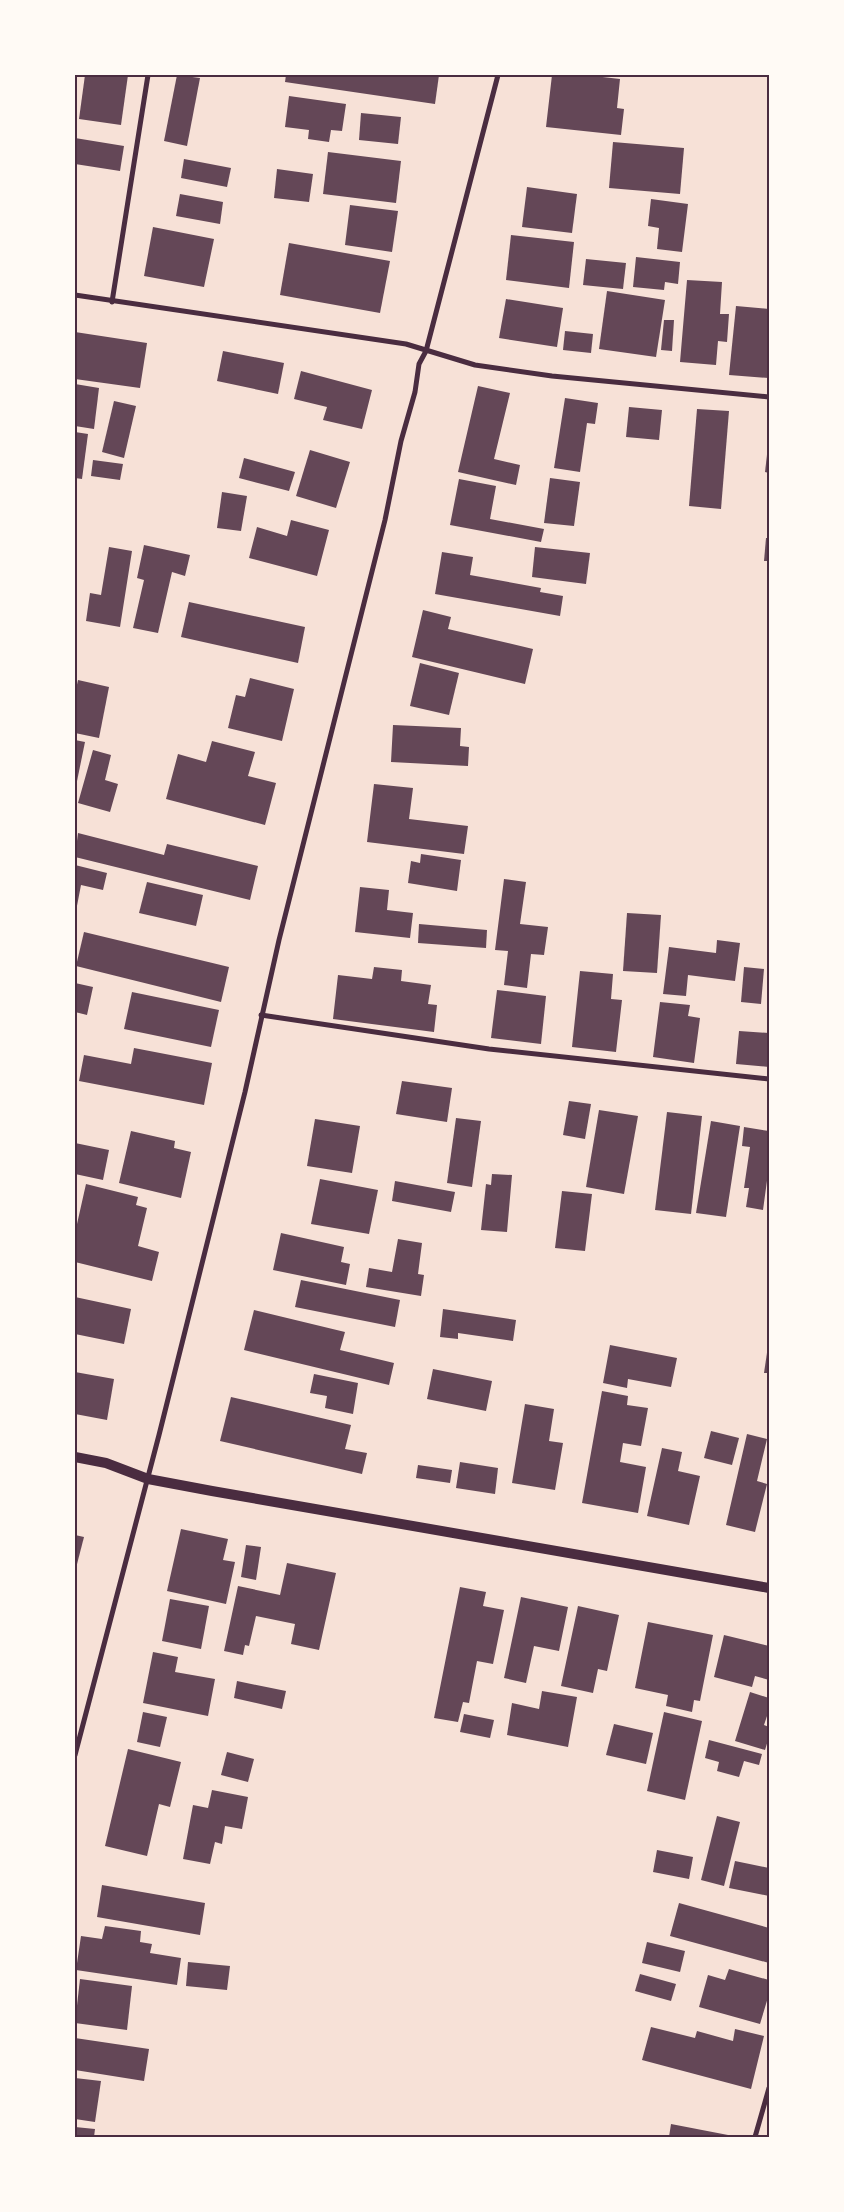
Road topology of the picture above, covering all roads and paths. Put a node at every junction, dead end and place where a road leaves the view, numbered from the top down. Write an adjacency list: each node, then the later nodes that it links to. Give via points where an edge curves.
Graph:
1 (148, 75): 4 (street)
2 (498, 75): 5 (street)
3 (75, 295): 4 (street)
4 (112, 302): 5 (street, via 406,344)
5 (426, 350): 6 (street, via 475,365 552,376); 7 (street, via 418,364 385,520)
6 (769, 397)
7 (261, 1015): 8 (street, via 489,1049); 10 (street, via 245,1092)
8 (769, 1079)
9 (75, 1457): 10 (main road, via 106,1463)
10 (148, 1479): 11 (main road); 12 (street)
11 (769, 1588)
12 (75, 1755)
13 (769, 2088): 14 (street)
14 (755, 2137)

